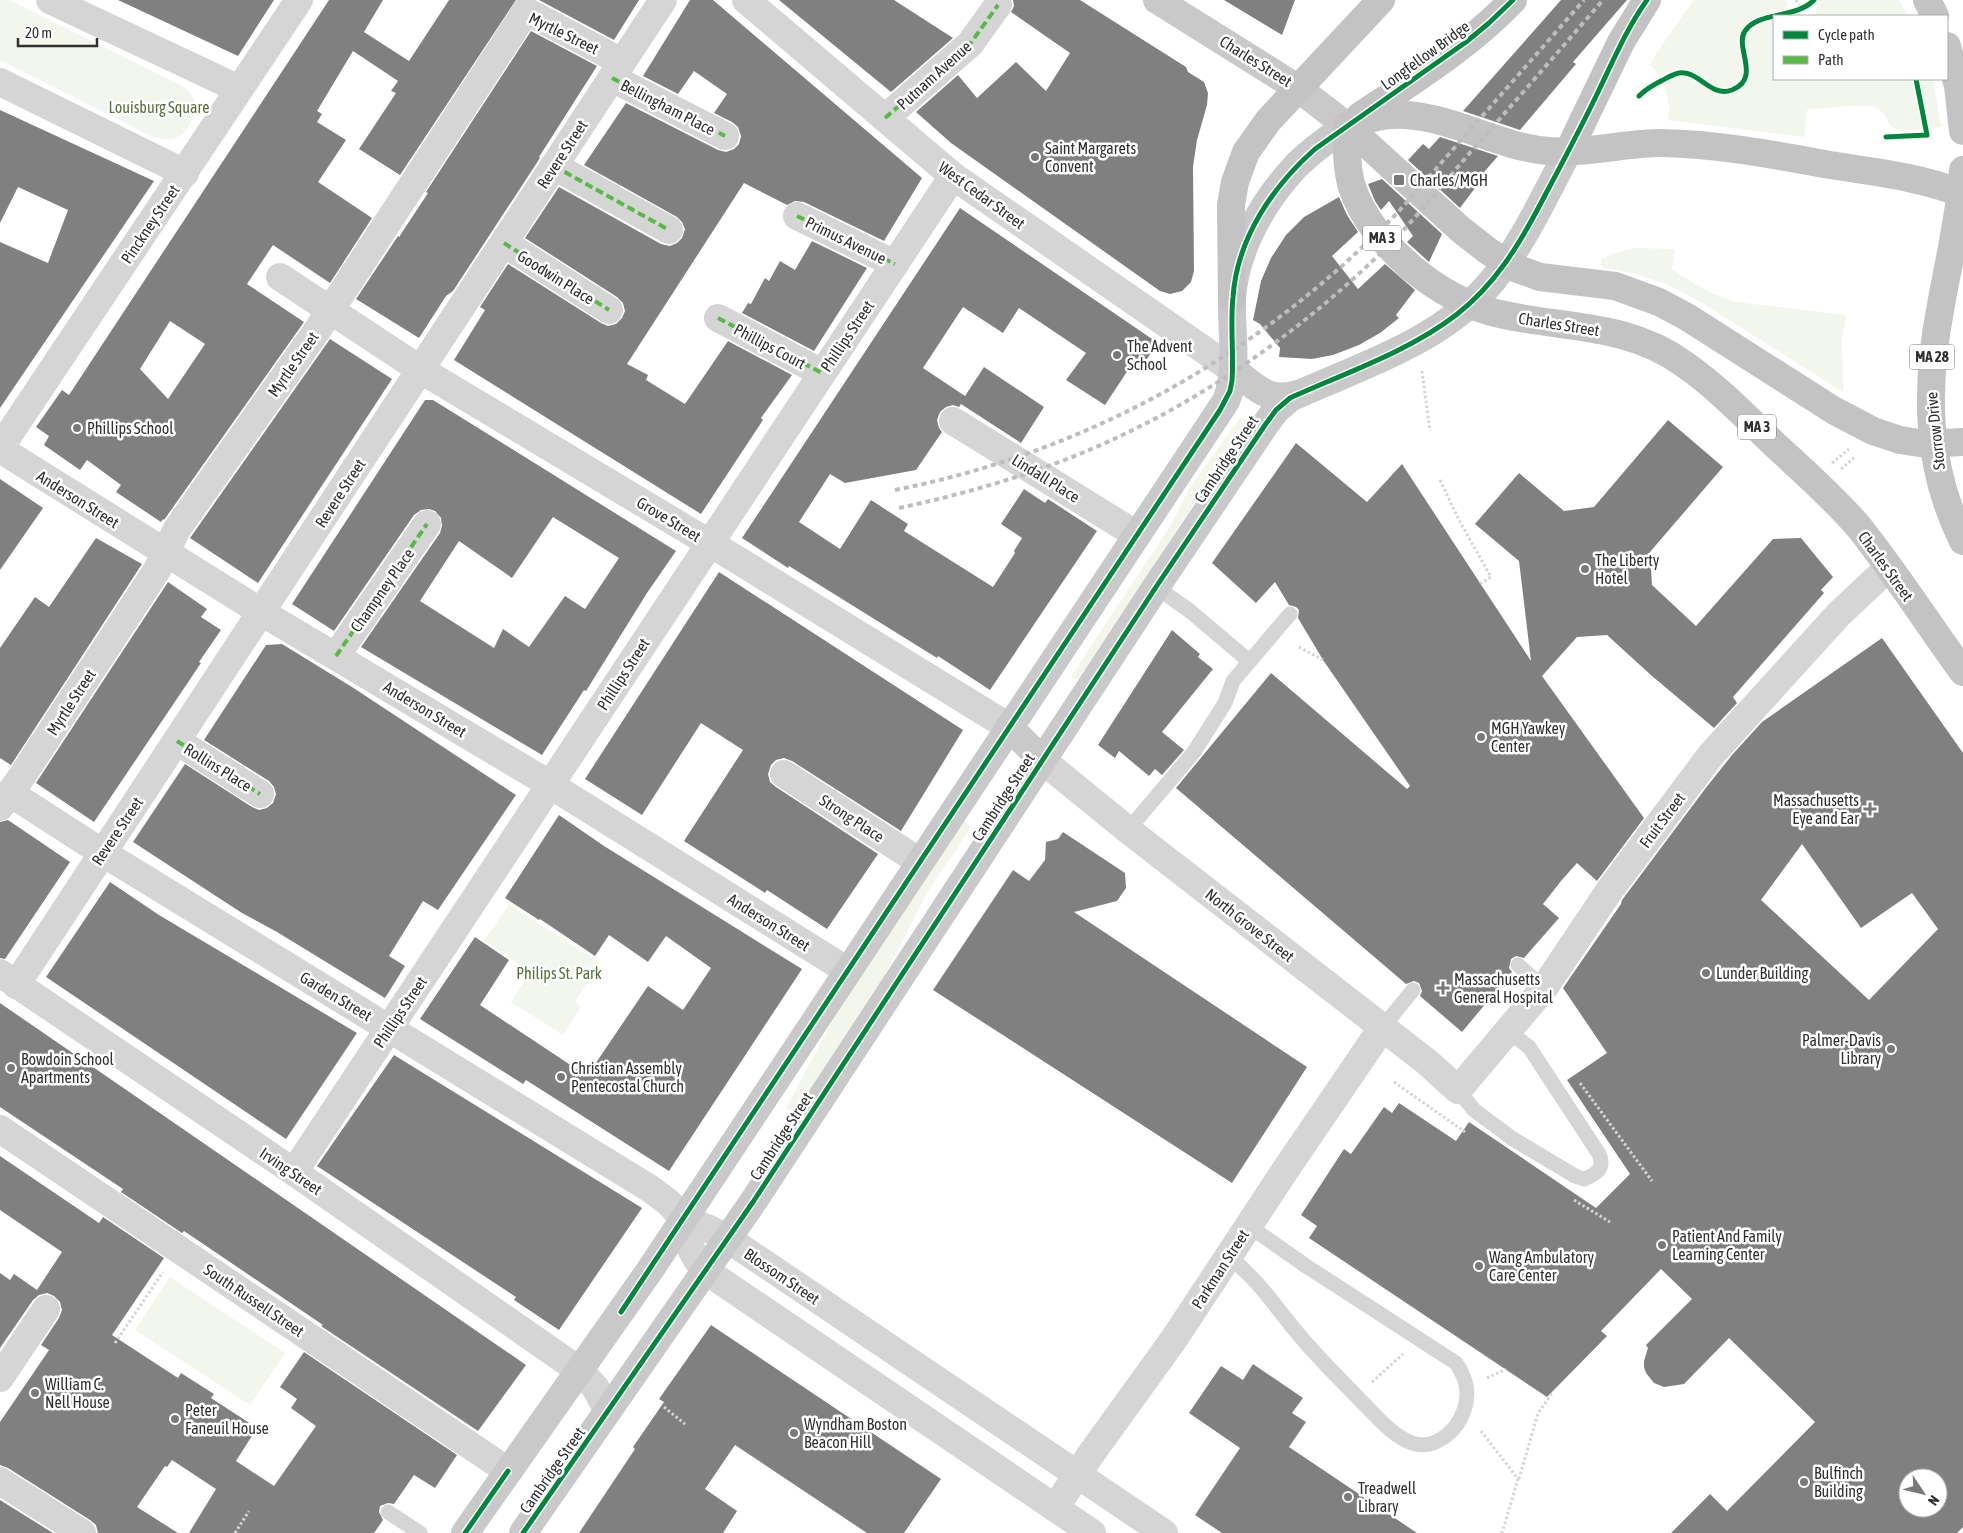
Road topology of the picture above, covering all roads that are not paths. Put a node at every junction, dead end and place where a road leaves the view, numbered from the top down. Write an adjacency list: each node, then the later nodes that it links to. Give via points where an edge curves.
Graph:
1 (50, 0): 15 (street)
2 (299, 0): 15 (street, Pinckney Street)
3 (663, 0): 13 (street, Revere Street)
4 (746, 0): 17 (street, West Cedar Street)
5 (1381, 0): 16 (highway)
6 (1513, 0): 18 (highway, Longfellow Bridge, via 1466,42)
7 (1647, 0): 21 (highway, via 1621,42)
8 (1927, 0): 11 (highway)
9 (998, 4): 17 (street, Putnam Avenue, via 970,44)
10 (1174, 4): 16 (main road, Charles Street)
11 (1934, 15)
12 (1948, 50): 19 (highway, via 1958,86)
13 (617, 70): 20 (street, Bellingham Place); 22 (street, Revere Street); 35 (street, Myrtle Street, via 526,11)
14 (0, 82): 24 (street)
15 (239, 89): 24 (street, Pinckney Street)
16 (1299, 89): 18 (main road, Charles Street); 33 (highway, via 1258,134 1238,169 1231,205)
17 (885, 118): 25 (street, West Cedar Street)
18 (1347, 126): 21 (highway, via 1377,117 1407,116 1437,120 1527,148); 30 (highway, via 1455,225); 33 (main road, Cambridge Street, via 1296,166 1268,202 1240,257); 34 (highway, Charles Street / MA 3, via 1350,180 1374,227 1412,267)
19 (1963, 131)
20 (725, 136)
21 (1568, 152): 26 (highway, via 1661,143 1702,146 1911,178); 30 (main road, Cambridge Street)
22 (554, 166): 28 (street); 29 (street, Revere Street)
23 (1963, 170): 47 (highway, Storrow Drive / MA 28, via 1958,216 1936,327 1930,398 1939,474 1952,519)
24 (185, 173): 44 (street, Pinckney Street)
25 (953, 176): 31 (street, Phillips Street); 39 (street, West Cedar Street)
26 (1963, 194)
27 (797, 216): 31 (street, Primus Avenue)
28 (669, 230)
29 (504, 243): 36 (street, Goodwin Place); 38 (street, Revere Street)
30 (1506, 263): 34 (main road, Cambridge Street); 43 (highway, via 1534,276 1615,286 1659,302 1862,427 1900,440 1926,444)
31 (895, 264): 40 (street, Phillips Street)
32 (280, 277): 35 (street, Grove Street)
33 (1232, 299): 39 (main road, Cambridge Street)
34 (1469, 304): 41 (main road, Cambridge Street, via 1417,340); 50 (highway, Charles Street / MA 3, via 1500,314 1630,337 1670,355 1716,390 1836,502)
35 (330, 310): 38 (street, Grove Street); 49 (street, Myrtle Street, via 177,530)
36 (609, 310)
37 (718, 318): 40 (street, Phillips Court)
38 (421, 370): 48 (street, Grove Street); 52 (street, Revere Street)
39 (1233, 370): 41 (main road, via 1276,397); 46 (main road, Cambridge Street, via 1230,392 1223,406)
40 (822, 373): 48 (street, Phillips Street)
41 (1298, 394): 51 (main road, Cambridge Street, via 1284,403 1264,425)
42 (953, 420): 46 (street, Lindall Place)
43 (1963, 442)
44 (0, 448): 49 (street, Anderson Street)
45 (427, 524): 54 (street, Champney Place)
46 (1137, 535): 57 (main road, Cambridge Street)
47 (1963, 541)
48 (710, 544): 57 (street, Grove Street); 61 (street, Phillips Street)
49 (165, 553): 52 (street, Anderson Street); 63 (street, Myrtle Street, via 157,570)
50 (1888, 568): 56 (highway, Charles Street / MA 3); 70 (street, Fruit Street, via 1838,615 1710,756 1609,891)
51 (1156, 587): 55 (lane); 59 (main road, Cambridge Street)
52 (261, 612): 54 (street, Anderson Street); 58 (street, Revere Street)
53 (1290, 614): 55 (lane)
54 (336, 656): 61 (street, Anderson Street)
55 (1249, 661): 64 (lane, via 1233,681 1225,703 1194,752)
56 (1963, 672)
57 (1009, 727): 59 (main road); 66 (main road, Cambridge Street)
58 (177, 741): 62 (street, Rollins Place); 65 (street, Revere Street)
59 (1042, 760): 64 (street, North Grove Street); 80 (main road, Cambridge Street)
60 (784, 774): 66 (street, Strong Place)
61 (550, 785): 68 (street, Anderson Street); 72 (street, Phillips Street)
62 (260, 794)
63 (5, 800): 65 (street, Garden Street)
64 (1128, 830): 73 (street, North Grove Street)
65 (103, 853): 69 (street, Revere Street); 72 (street, Garden Street)
66 (920, 862): 68 (main road, Cambridge Street)
67 (1518, 965): 70 (lane)
68 (848, 971): 78 (main road, Cambridge Street)
69 (8, 979): 77 (street, Irving Street)
70 (1544, 988): 74 (street, Fruit Street)
71 (1413, 990): 73 (lane)
72 (389, 1028): 77 (street, Phillips Street); 78 (street, Garden Street, via 648,1188)
73 (1382, 1028): 75 (street, North Grove Street); 79 (street, Parkman Street)
74 (1508, 1030): 75 (street, Fruit Street); 75 (lane, via 1529,1047 1599,1154 1602,1167 1595,1175 1584,1179 1575,1176 1513,1139 1474,1110)
75 (1458, 1090)
76 (0, 1129): 87 (street, South Russell Street)
77 (294, 1172): 84 (street, Irving Street)
78 (684, 1219): 80 (street, Blossom Street); 82 (street, via 690,1246); 84 (main road, Cambridge Street)
79 (1249, 1226): 81 (street, Parkman Street); 81 (lane, via 1456,1363 1465,1378 1467,1394 1464,1412 1455,1427 1441,1439 1428,1444 1414,1444 1393,1432 1316,1354 1246,1271)
80 (728, 1239): 82 (main road, Cambridge Street); 88 (street, Blossom Street)
81 (1229, 1258): 88 (street, Parkman Street)
82 (706, 1271): 86 (main road, Cambridge Street); 90 (street)
83 (46, 1308): 85 (street)
84 (580, 1371): 86 (street, Irving Street, via 595,1387); 87 (main road, Cambridge Street)
85 (0, 1378)
86 (608, 1411): 95 (main road, Cambridge Street)
87 (508, 1471): 94 (main road, Cambridge Street)
88 (1077, 1475): 90 (street, Parkman Street); 97 (street, Blossom Street)
89 (0, 1481): 92 (street)
90 (1055, 1508): 96 (street)
91 (388, 1512): 93 (lane)
92 (82, 1533)
93 (420, 1533)
94 (465, 1533)
95 (523, 1533)
96 (1092, 1533)
97 (1164, 1533)

